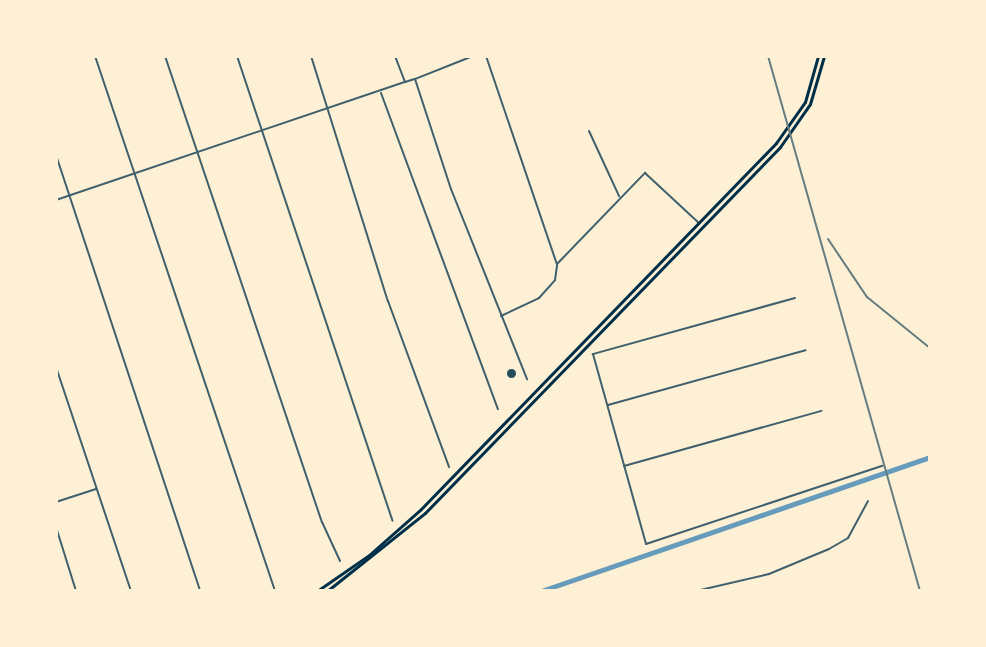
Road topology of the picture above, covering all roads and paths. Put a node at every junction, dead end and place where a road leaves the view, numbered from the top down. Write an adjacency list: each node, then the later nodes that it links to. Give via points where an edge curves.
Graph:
1 (95, 56): 17 (street)
2 (165, 56): 15 (street)
3 (237, 56): 13 (street)
4 (311, 56): 12 (street)
5 (395, 56): 10 (street)
6 (473, 56): 9 (street)
7 (486, 56): 22 (street)
8 (821, 56): 21 (highway, via 788,129); 45 (highway, via 810,104 773,154 425,513)
9 (415, 79): 10 (street); 24 (street)
10 (405, 82): 11 (street)
11 (381, 91): 12 (street); 29 (street)
12 (326, 110): 13 (street); 33 (street)
13 (262, 130): 15 (street); 37 (street)
14 (589, 131): 19 (street)
15 (198, 151): 17 (street); 39 (street, via 322,522)
16 (56, 155): 18 (street)
17 (135, 173): 18 (street); 43 (street)
18 (69, 195): 20 (street); 42 (street)
19 (620, 197): 21 (street, via 649,173); 22 (street)
20 (56, 200)
21 (699, 223): 44 (highway, via 421,509)
22 (557, 264): 24 (street, via 555,280 539,298)
23 (795, 298): 28 (street, via 593,354)
24 (501, 316): 27 (street)
25 (806, 350): 28 (street)
26 (56, 367): 34 (street)
27 (527, 379)
28 (606, 405): 31 (street)
29 (498, 409)
30 (821, 411): 31 (street)
31 (623, 466): 32 (street, via 646,544)
32 (882, 466)
33 (449, 467)
34 (98, 488): 36 (street); 41 (street)
35 (868, 501): 46 (street, via 848,538 829,549 769,574)
36 (56, 502)
37 (393, 521)
38 (56, 527): 40 (street)
39 (340, 561)
40 (76, 591)
41 (131, 591)
42 (200, 591)
43 (275, 591)
44 (317, 591)
45 (327, 591)
46 (696, 591)

